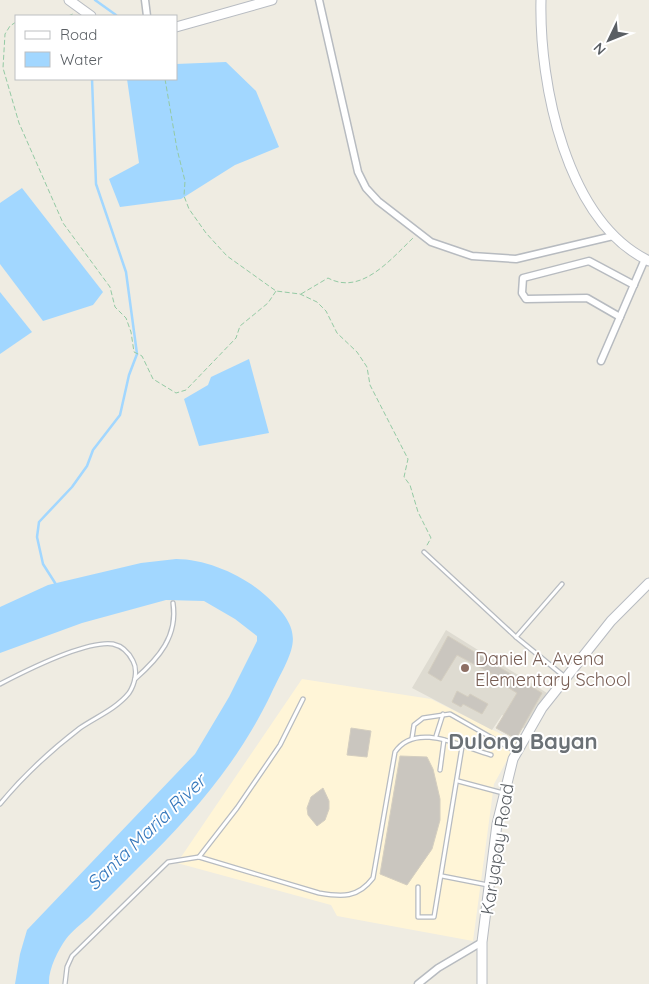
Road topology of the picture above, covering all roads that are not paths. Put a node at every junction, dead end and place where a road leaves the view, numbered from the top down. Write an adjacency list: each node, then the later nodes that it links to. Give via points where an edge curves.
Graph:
1 (69, 0): 6 (main road)
2 (145, 0): 7 (street)
3 (319, 0): 9 (street, via 358,172 378,201 431,242 472,256 516,259)
4 (266, 1): 8 (main road)
5 (542, 1): 9 (main road, via 546,82 571,173)
6 (90, 15)
7 (148, 15)
8 (178, 25)
9 (612, 236): 10 (main road)
10 (647, 260): 11 (street)
11 (634, 285): 12 (street); 12 (street, via 589,261 523,278 522,293 526,299 587,298)
12 (620, 317): 13 (street)
13 (601, 361)
14 (424, 552): 18 (lane)
15 (649, 583): 19 (main road, Karyapay Road, via 611,621)
16 (562, 584): 18 (lane)
17 (173, 603): 20 (lane, via 172,632 160,656)
18 (516, 637): 19 (lane)
19 (566, 678): 28 (main road, Karyapay Road, via 542,708)
20 (135, 680): 21 (lane, via 136,665 131,656 115,644 103,644 41,663); 33 (lane, via 121,702 32,766)
21 (0, 684)
22 (304, 699): 34 (lane, via 280,745)
23 (443, 714): 24 (lane); 25 (lane, via 423,718 414,725); 28 (lane, via 450,714)
24 (436, 736): 25 (lane); 26 (lane)
25 (412, 738): 34 (lane, via 405,740 395,752 373,878 361,891 340,897 319,893)
26 (444, 740): 27 (lane); 30 (lane)
27 (462, 747): 29 (lane); 31 (lane)
28 (517, 752): 32 (main road, Karyapay Road)
29 (491, 755)
30 (440, 770)
31 (458, 781): 32 (lane); 35 (lane)
32 (505, 793): 36 (main road, Karyapay Road, via 497,824)
33 (0, 804)
34 (199, 857): 39 (lane, via 168,862 155,872 72,956)
35 (442, 876): 36 (lane); 37 (lane, via 434,917 418,916)
36 (489, 885): 38 (main road, Karyapay Road)
37 (418, 887)
38 (482, 942): 40 (street); 41 (main road, Karyapay Road)
39 (64, 984)
40 (418, 984)
41 (482, 984)

